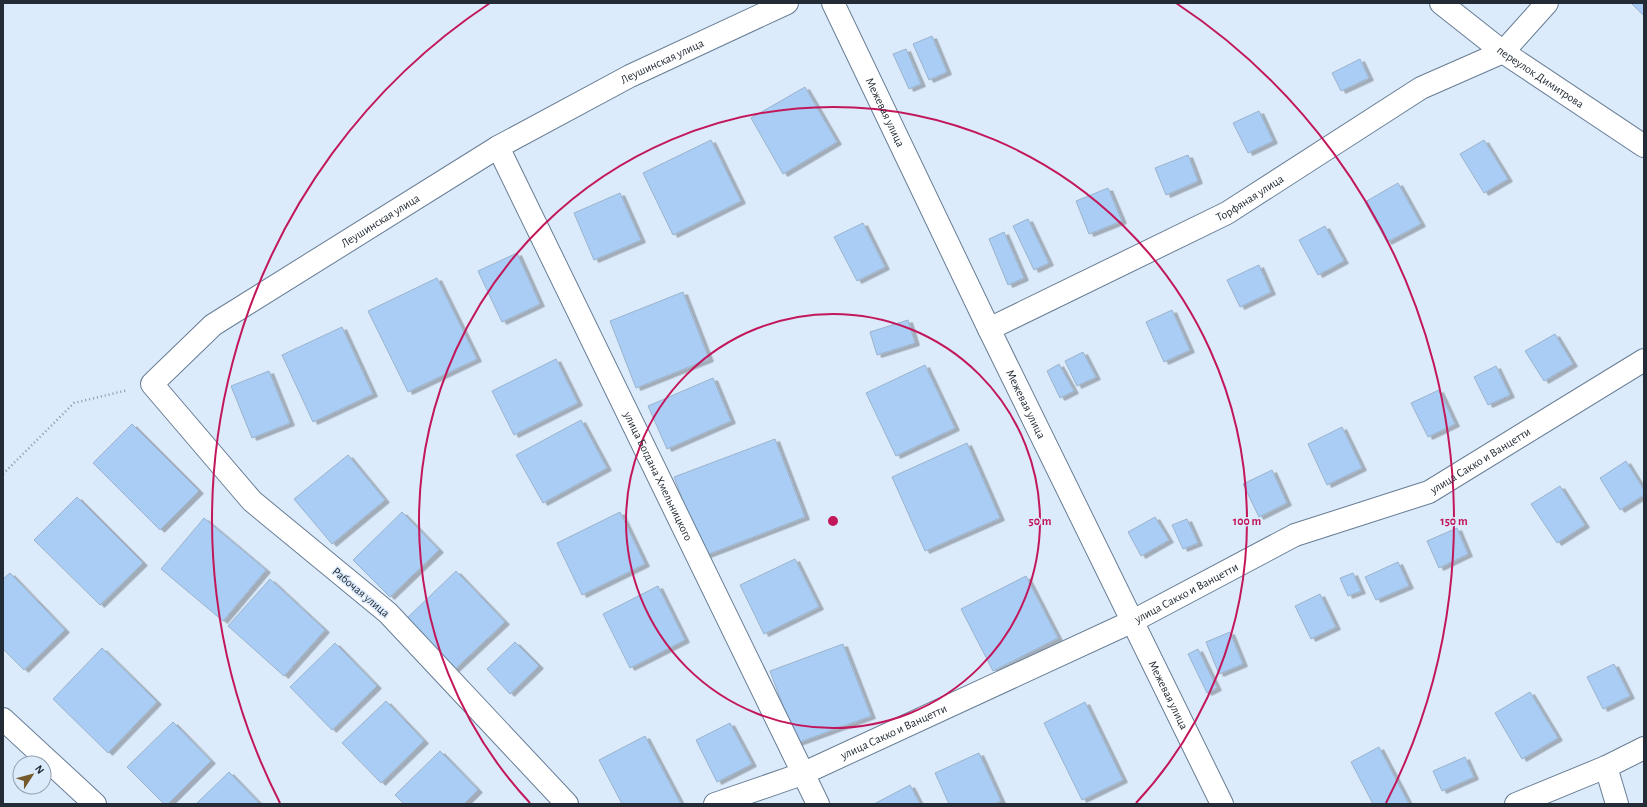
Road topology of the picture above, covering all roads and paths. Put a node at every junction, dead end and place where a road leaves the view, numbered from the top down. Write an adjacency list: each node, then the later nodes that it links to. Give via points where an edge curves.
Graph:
1 (787, 3): 7 (street, Леушинская улица, via 630,76)
2 (833, 3): 8 (street, Межевая улица)
3 (1441, 3): 5 (street, переулок Димитрова)
4 (1547, 3): 5 (street)
5 (1503, 52): 6 (street, переулок Димитрова); 8 (street, Торфяная улица, via 1421,88 1227,214)
6 (1644, 146)
7 (498, 147): 10 (street, Леушинская улица, via 213,325); 16 (street, улица Богдана Хмельницкого)
8 (989, 330): 12 (street, Межевая улица)
9 (1644, 360): 12 (street, улица Сакко и Ванцетти, via 1429,492 1296,535)
10 (152, 384): 11 (path, via 74,403); 18 (street, Рабочая улица, via 252,501 388,613)
11 (3, 474)
12 (1131, 622): 16 (street, улица Сакко и Ванцетти); 21 (street, Межевая улица)
13 (3, 719): 17 (street)
14 (1644, 748): 15 (street)
15 (1606, 767): 22 (street); 23 (street)
16 (802, 774): 19 (street, улица Сакко и Ванцетти); 20 (street, улица Богдана Хмельницкого)
17 (95, 804)
18 (567, 804)
19 (715, 804)
20 (818, 804)
21 (1222, 804)
22 (1516, 804)
23 (1617, 804)

